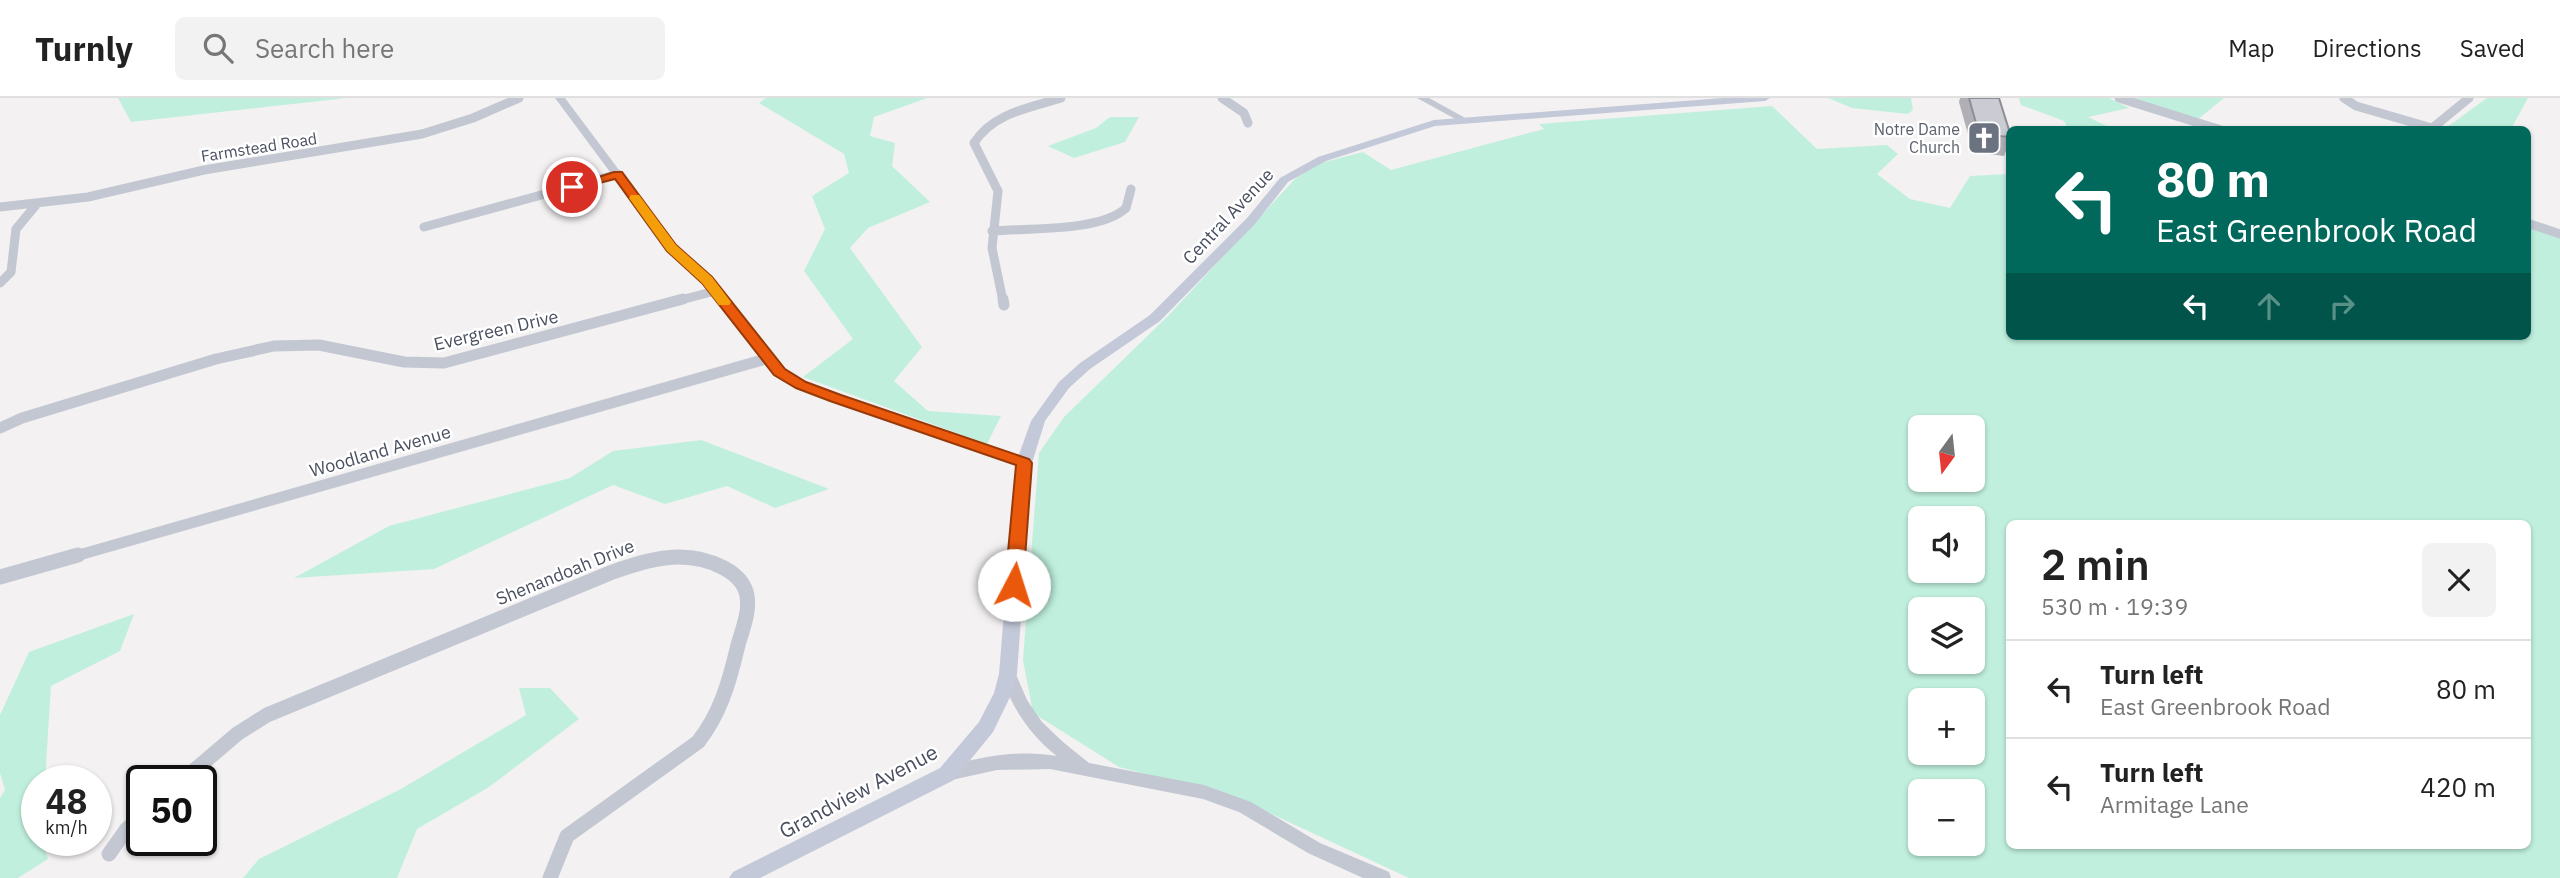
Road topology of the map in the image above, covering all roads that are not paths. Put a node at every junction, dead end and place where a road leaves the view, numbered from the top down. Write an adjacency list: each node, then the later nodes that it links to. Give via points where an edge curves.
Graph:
1 (519, 98): 17 (street, Farmstead Road, via 422,134 204,170)
2 (560, 98): 15 (street)
3 (1061, 98): 21 (street, via 998,120 977,135 976,153 998,191)
4 (1222, 98): 11 (street, via 1244,113)
5 (1422, 98): 10 (street)
6 (1765, 98): 10 (main road, Central Avenue)
7 (2119, 98): 12 (street)
8 (2344, 98): 13 (street)
9 (2469, 98): 14 (street)
10 (1464, 120): 28 (main road, Central Avenue, via 1434,123 1334,155 1284,180 1251,221 1155,317 1064,385 1038,421)
11 (1248, 123)
12 (2208, 126)
13 (2421, 126)
14 (2434, 126)
15 (618, 174): 20 (street); 24 (street, via 672,248)
16 (1131, 190): 21 (street, via 1128,207 1118,215)
17 (36, 205): 18 (street, Farmstead Road); 23 (street, via 16,229 11,272)
18 (0, 207)
19 (2531, 224): 22 (street)
20 (424, 227)
21 (992, 231): 25 (street)
22 (2560, 233)
23 (0, 283)
24 (715, 291): 26 (street); 27 (street, Evergreen Drive, via 444,363 412,363 319,345 249,350)
25 (1004, 305)
26 (769, 358): 28 (street, via 779,372 801,385); 29 (street, Woodland Avenue)
27 (0, 428)
28 (1024, 463): 30 (main road, Central Avenue)
29 (0, 577)
30 (1012, 609): 31 (main road, Grandview Avenue)
31 (1008, 674): 33 (street, via 1017,699 1044,738); 34 (main road, Grandview Avenue, via 996,710)
32 (201, 765): 37 (street, Shenandoah Drive, via 267,715 635,563 697,556 716,563 741,582 747,606 732,674 711,726 698,742 567,836)
33 (1088, 769): 34 (street, via 1026,760); 39 (street, via 1194,789 1245,807 1314,848)
34 (947, 774): 38 (main road, Grandview Avenue)
35 (126, 830): 36 (street)
36 (112, 850)
37 (550, 878)
38 (740, 878)
39 (1381, 878)

